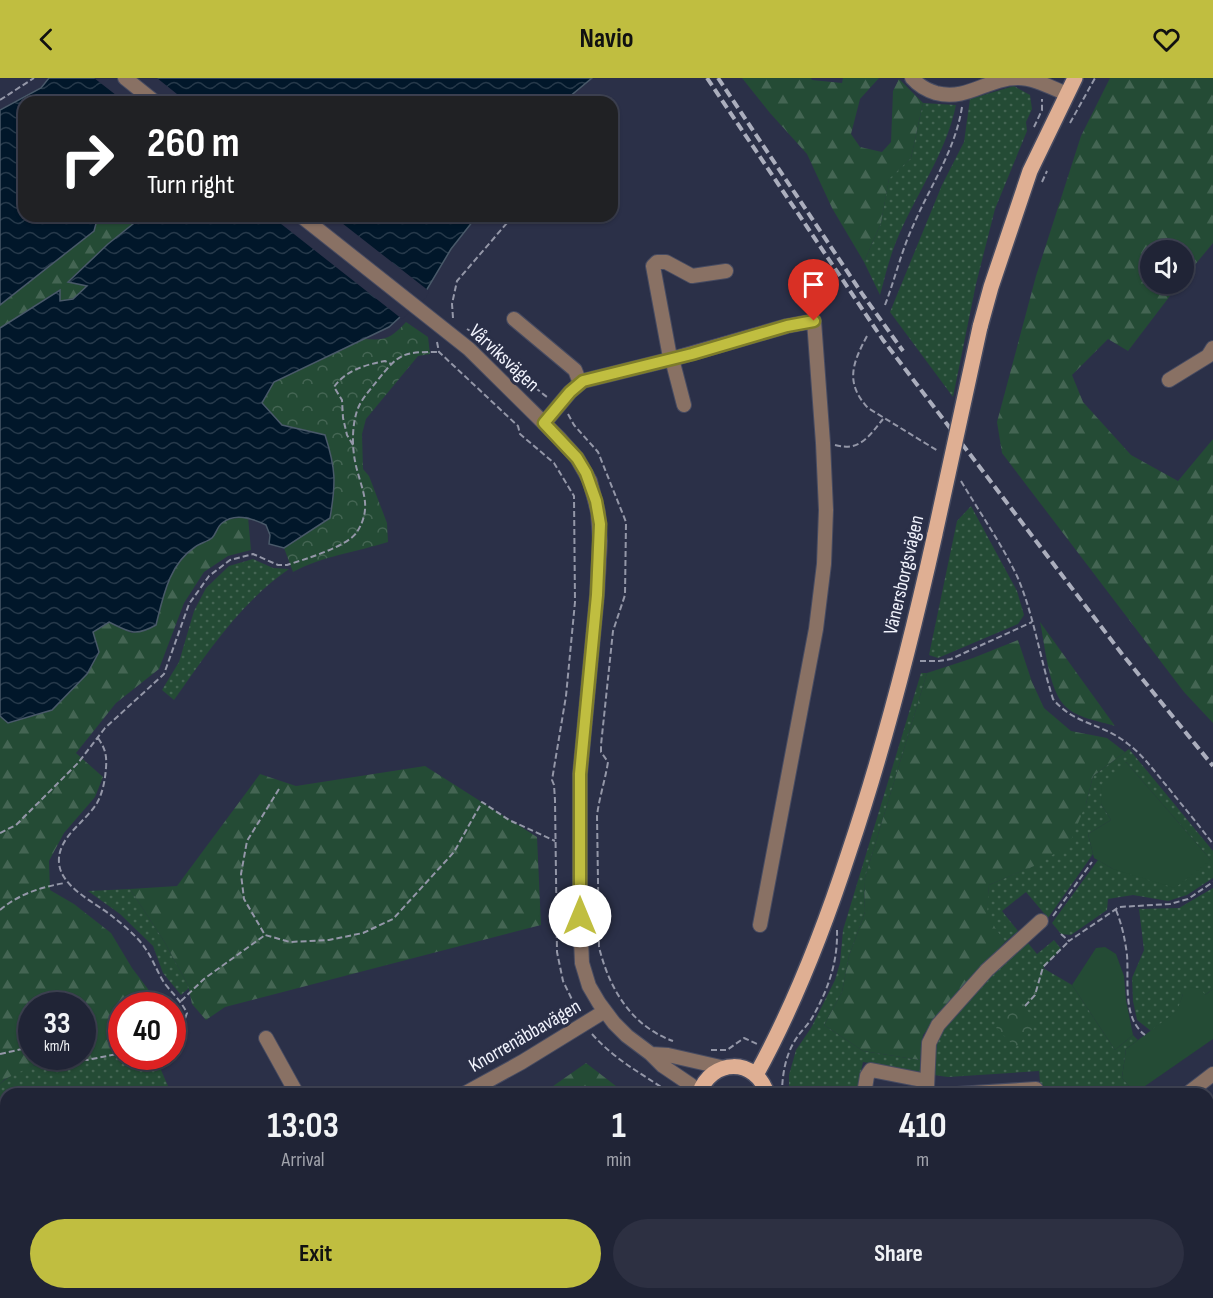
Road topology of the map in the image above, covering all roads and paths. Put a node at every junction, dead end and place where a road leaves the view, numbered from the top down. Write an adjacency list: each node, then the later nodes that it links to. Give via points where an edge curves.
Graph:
1 (34, 78): 10 (path)
2 (124, 78): 9 (street)
3 (912, 78): 8 (street, via 927,90 947,96)
4 (1075, 78): 7 (main road, Vänersborgsvägen)
5 (1095, 78): 12 (path)
6 (1030, 80): 7 (street); 8 (street, via 1007,80); 11 (path, via 1029,85 1040,93 1043,105)
7 (1067, 94): 62 (main road, Vänersborgsvägen, bridge, via 1030,171 991,287 907,658 873,779 815,953)
8 (961, 95): 16 (path, via 961,116 953,140 911,230)
9 (147, 96)
10 (0, 100)
11 (1034, 128)
12 (1065, 131)
13 (309, 222): 29 (street, Vårviksvägen, via 469,350)
14 (508, 222): 18 (path, via 457,281 452,304)
15 (726, 271): 23 (street, via 692,276 666,262 653,266)
16 (885, 304)
17 (514, 319): 26 (street, via 575,370)
18 (454, 321)
19 (867, 336): 28 (path, via 856,356 853,382 859,399)
20 (437, 339): 21 (path)
21 (439, 352): 24 (path, via 410,352); 39 (path, via 554,463 574,496 575,602 566,696 552,775)
22 (1211, 354): 25 (street)
23 (672, 359): 26 (street); 27 (street); 30 (street, via 814,321)
24 (391, 364): 31 (path, via 362,400 354,422); 31 (path, via 385,361 350,372 334,387 342,400 347,435)
25 (1169, 380)
26 (580, 383): 29 (street)
27 (684, 405)
28 (883, 419): 30 (path, via 859,444 850,447); 32 (path)
29 (544, 423): 54 (street, Vårviksvägen, via 577,458 598,512 597,595 580,774 580,916 582,963 589,987)
30 (823, 443): 47 (street, via 826,510 818,619)
31 (353, 445): 36 (path, via 366,507 356,534 342,545 287,565 253,554 230,560 209,576 189,604 164,674)
32 (939, 452)
33 (960, 479): 34 (path, via 1017,576)
34 (1032, 622): 35 (path, via 951,659); 40 (path, via 1053,699 1062,711 1130,745)
35 (919, 661)
36 (98, 738): 38 (path, via 39,803 16,825); 43 (path, via 106,749 105,782 96,804 59,852)
37 (279, 789): 49 (path, via 248,841 241,874 244,899)
38 (0, 833)
39 (555, 841): 49 (path, via 509,820 482,802 454,852 393,919 363,933 328,940 290,942); 56 (path, via 557,952 563,981)
40 (1213, 844)
41 (1092, 862): 46 (path, via 1051,919)
42 (1213, 882): 45 (path, via 1188,899)
43 (66, 883): 44 (path, via 41,887); 51 (path, via 139,940)
44 (0, 910)
45 (1116, 910): 50 (path); 57 (path, via 1123,927 1130,1014 1135,1028)
46 (1041, 921): 77 (street, via 987,970 938,1025 929,1043)
47 (760, 925)
48 (1061, 934): 50 (path)
49 (265, 935): 52 (path)
50 (1069, 942): 53 (path, via 1043,967 1035,995)
51 (173, 992)
52 (186, 996)
53 (1025, 1006)
54 (605, 1011): 56 (street, Knorrenäbbavägen); 64 (street, Vårviksvägen, via 627,1036)
55 (636, 1019): 59 (path)
56 (585, 1024): 69 (street, Knorrenäbbavägen); 70 (path, via 605,1049)
57 (1145, 1035)
58 (266, 1038): 68 (street)
59 (679, 1043)
60 (701, 1048): 62 (path, via 727,1050 744,1038)
61 (18, 1050): 63 (path)
62 (770, 1050): 67 (main road, Vänersborgsvägen); 74 (path, via 787,1057)
63 (0, 1054)
64 (651, 1054): 65 (street, Vårviksvägen); 71 (street, Vårviksvägen)
65 (725, 1068): 67 (main road, via 741,1068); 72 (main road, via 706,1079)
66 (1213, 1074): 78 (street)
67 (756, 1075): 73 (main road)
68 (294, 1088)
69 (475, 1088)
70 (661, 1088)
71 (693, 1088)
72 (701, 1088)
73 (765, 1088)
74 (782, 1088)
75 (865, 1088): 76 (street, via 871,1070 922,1080)
76 (927, 1088)
77 (928, 1088)
78 (1195, 1088)

